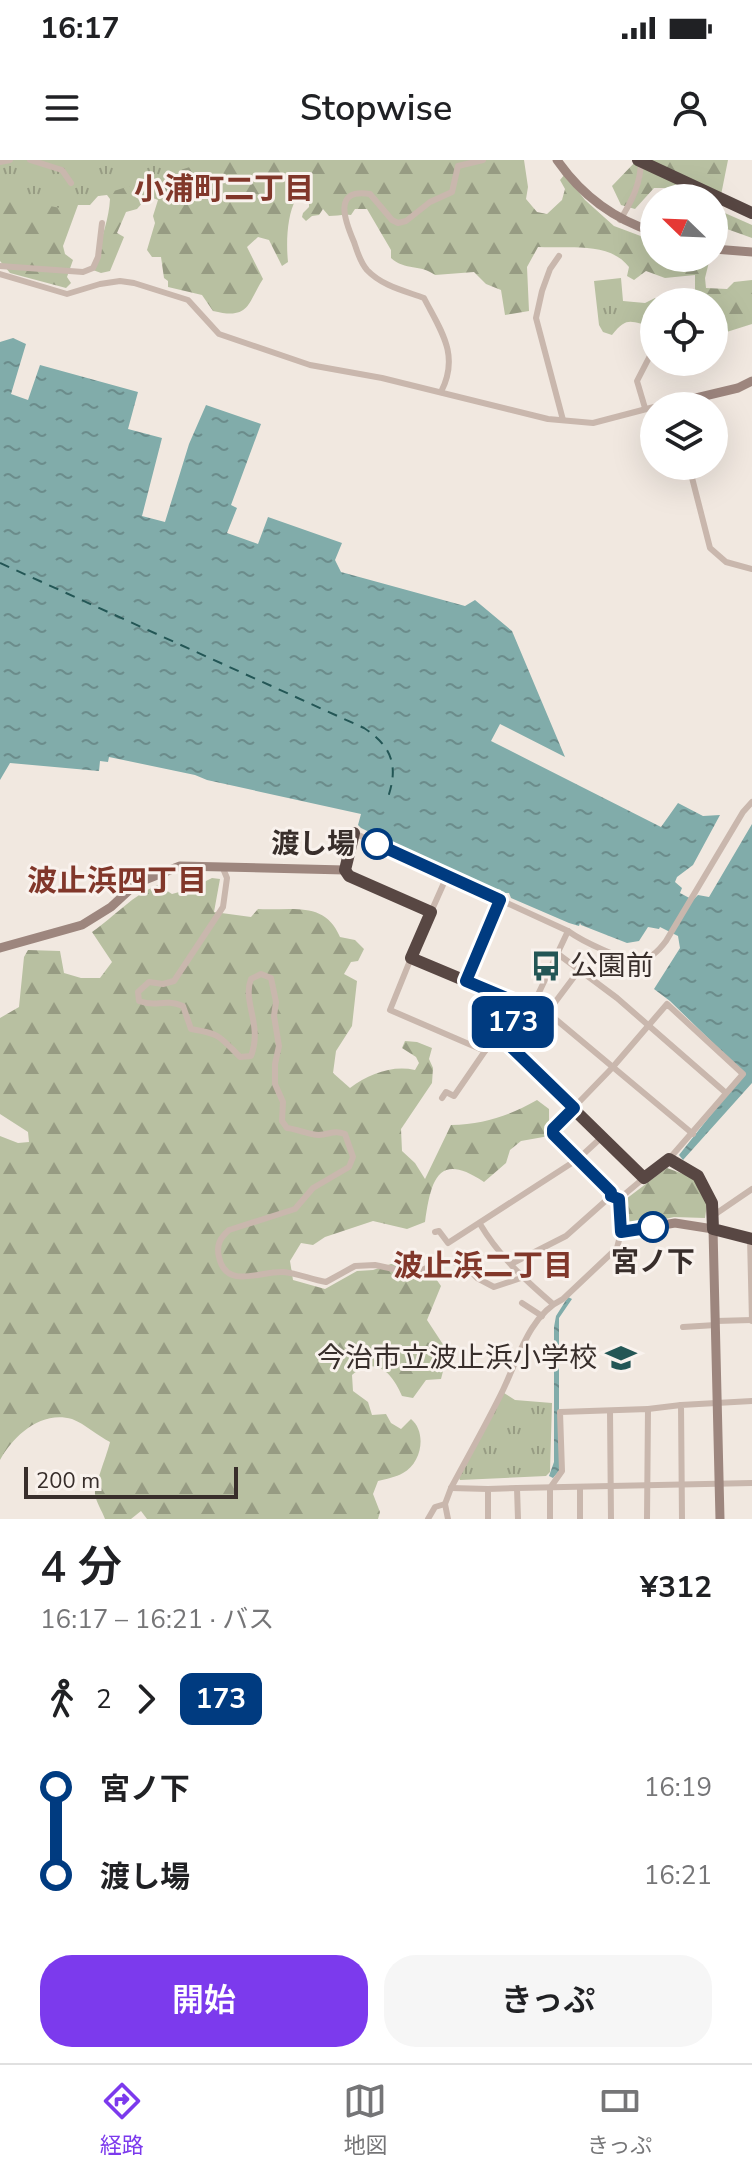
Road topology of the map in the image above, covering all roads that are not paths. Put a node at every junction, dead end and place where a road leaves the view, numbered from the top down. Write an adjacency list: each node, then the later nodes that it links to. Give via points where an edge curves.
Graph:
1 (10, 160): 6 (street)
2 (30, 160): 7 (street, via 62,170)
3 (483, 160): 18 (street, via 458,166 452,192 406,221 392,220 370,194 350,196 344,204 367,269 398,290 424,298 451,366)
4 (557, 160): 9 (main road, via 582,190)
5 (639, 160): 8 (highway, bridge); 9 (street, via 638,186)
6 (0, 162)
7 (71, 183)
8 (752, 213)
9 (620, 220): 11 (main road)
10 (102, 223): 15 (street, via 93,268 83,272)
11 (640, 227)
12 (728, 250): 13 (main road)
13 (752, 252)
14 (559, 256): 21 (street, via 536,318)
15 (0, 266)
16 (0, 274): 18 (street, via 67,294 100,284 134,283 188,300 219,334 310,365)
17 (752, 381): 19 (main road)
18 (441, 392): 21 (street)
19 (723, 392)
20 (640, 409): 21 (street, via 593,423)
21 (563, 420)
22 (693, 480): 23 (street, via 710,548 726,562)
23 (752, 569)
24 (752, 802): 31 (street, via 671,933 645,960)
25 (354, 833): 27 (highway); 28 (street)
26 (222, 866): 27 (main road); 32 (main road, via 180,866 137,883 82,925); 59 (street, via 227,878 223,907 174,981 149,982 138,992 139,1001 183,1006 191,1029 223,1037 240,1057 251,1056 256,1042 247,990 251,979 261,974 271,978 279,1046 275,1084 283,1102 282,1121 287,1128 309,1134 345,1134 353,1157 349,1167 313,1188 295,1209 229,1230 218,1245 222,1267 237,1277 285,1272 326,1282 355,1266 420,1271 444,1260 463,1264 494,1287)
27 (345, 870): 30 (highway)
28 (447, 876): 29 (street); 30 (street)
29 (500, 900): 31 (street); 36 (street)
30 (431, 912): 34 (highway)
31 (568, 931): 33 (street)
32 (0, 948)
33 (558, 954): 35 (street); 37 (street)
34 (411, 958): 36 (highway); 41 (street, via 390,1010)
35 (580, 969): 38 (street); 39 (street)
36 (466, 981): 37 (highway)
37 (531, 1004): 38 (street); 40 (highway)
38 (547, 1013): 42 (street)
39 (649, 1026): 42 (street); 43 (street); 43 (street, via 667,1004 743,1074)
40 (504, 1036): 41 (street); 45 (highway)
41 (485, 1051): 44 (street, via 454,1096 446,1092)
42 (612, 1068): 45 (street); 46 (street)
43 (726, 1093): 46 (street)
44 (442, 1098)
45 (574, 1108): 47 (highway); 48 (street, via 553,1134)
46 (693, 1134): 49 (street)
47 (602, 1137): 48 (street); 50 (highway)
48 (578, 1159): 52 (street); 54 (street)
49 (669, 1159): 50 (highway); 53 (highway, via 698,1176)
50 (644, 1178): 52 (street)
51 (752, 1189): 53 (street)
52 (615, 1197): 56 (street); 58 (street, via 566,1236)
53 (714, 1222): 56 (main road); 57 (highway); 64 (main road)
54 (480, 1224): 55 (street, via 446,1243); 58 (street)
55 (435, 1232)
56 (621, 1232): 61 (street, via 614,1252)
57 (751, 1238): 63 (street)
58 (511, 1264): 59 (street)
59 (521, 1278): 61 (street)
60 (522, 1303): 62 (street)
61 (553, 1304): 62 (street)
62 (542, 1316): 77 (street)
63 (752, 1320): 64 (street)
64 (716, 1323): 65 (street); 67 (main road)
65 (683, 1327)
66 (752, 1401): 67 (street)
67 (719, 1402): 68 (street); 72 (main road)
68 (681, 1405): 69 (street); 74 (street)
69 (648, 1409): 70 (street); 73 (street)
70 (610, 1411): 75 (street); 79 (street, via 560,1412 562,1471)
71 (752, 1483): 72 (street)
72 (721, 1484): 74 (street); 91 (main road)
73 (646, 1485): 74 (street); 75 (street); 89 (street)
74 (682, 1485): 90 (street)
75 (611, 1486): 76 (street); 88 (street)
76 (580, 1487): 79 (street); 87 (street)
77 (451, 1488): 80 (street); 81 (street)
78 (517, 1488): 79 (street); 80 (street); 85 (street)
79 (550, 1488): 86 (street)
80 (488, 1489): 84 (street)
81 (445, 1504): 82 (street, via 435,1507); 83 (street)
82 (428, 1519)
83 (448, 1519)
84 (488, 1519)
85 (518, 1519)
86 (550, 1519)
87 (580, 1519)
88 (611, 1519)
89 (647, 1519)
90 (682, 1519)
91 (720, 1519)

